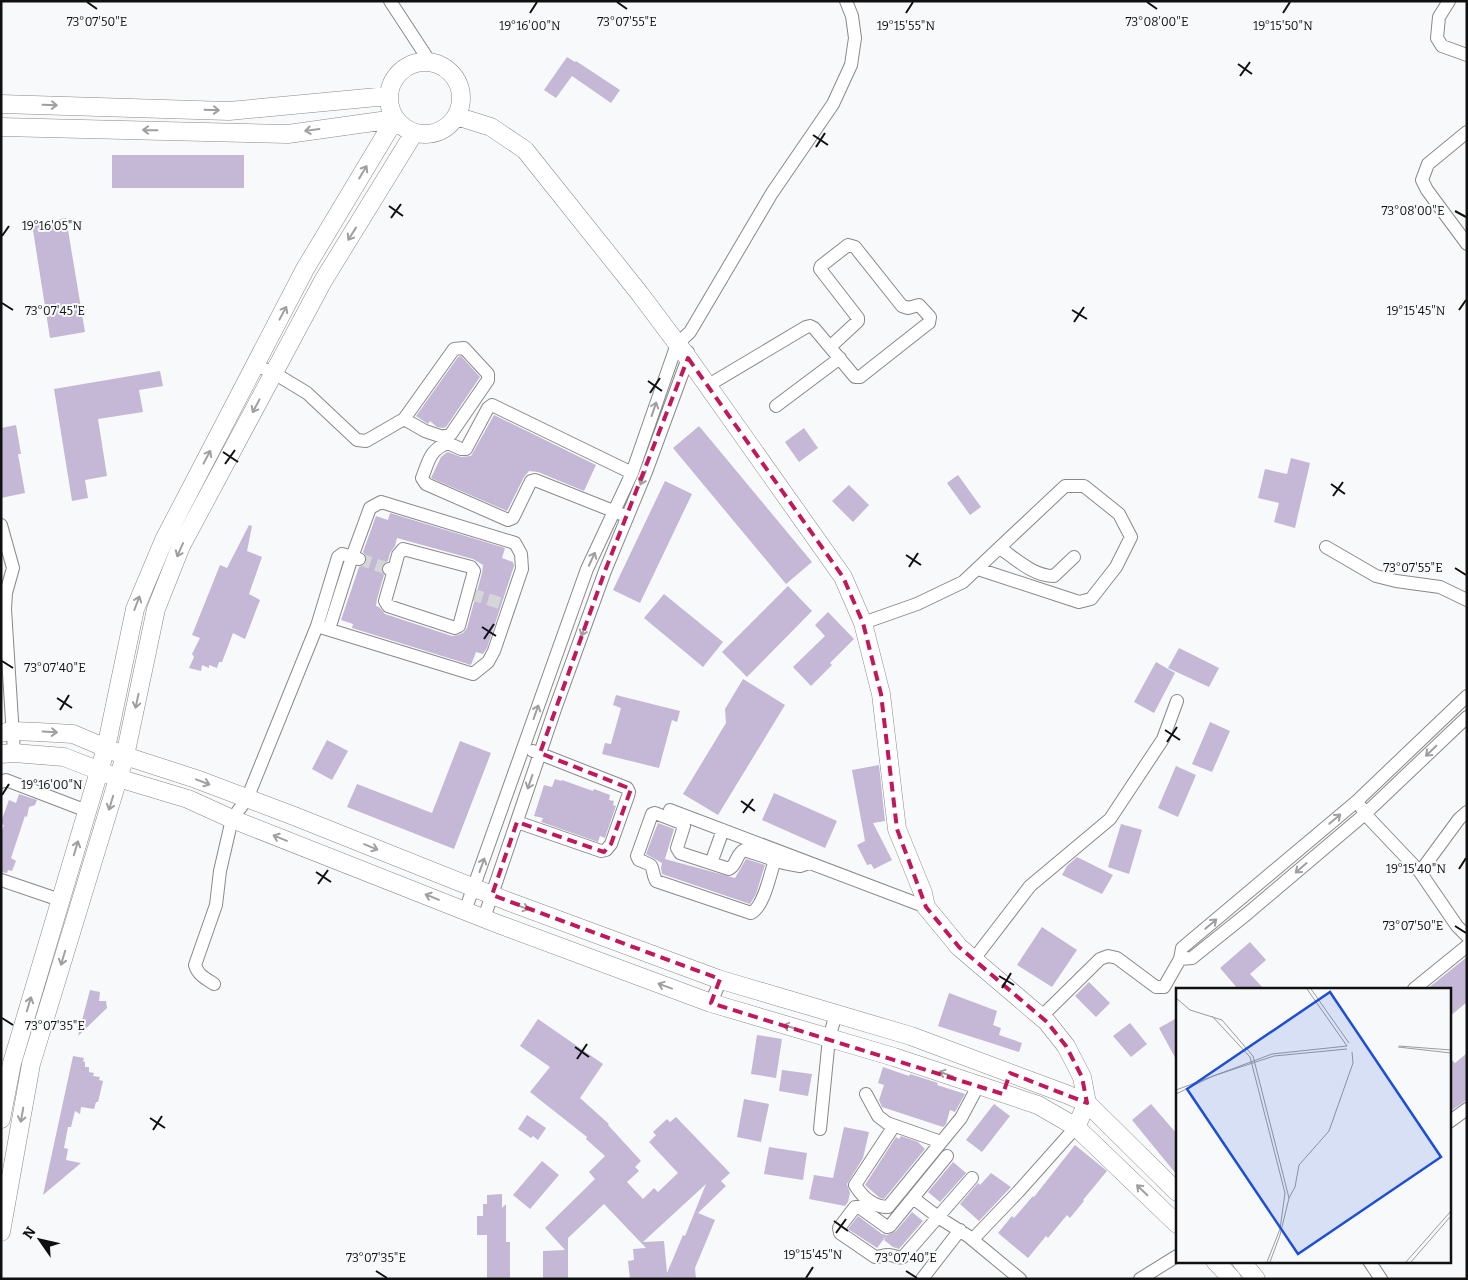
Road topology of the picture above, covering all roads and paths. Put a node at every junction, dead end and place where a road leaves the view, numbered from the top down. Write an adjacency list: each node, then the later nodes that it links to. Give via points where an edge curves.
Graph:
1 (390, 1): 5 (street)
2 (846, 1): 14 (street, via 855,38 851,65 833,104 772,193)
3 (1449, 1): 4 (street, via 1439,17 1436,38 1442,46)
4 (1467, 55)
5 (430, 62): 6 (street, via 407,66 391,84); 8 (street, via 450,72 457,82 460,105)
6 (388, 96): 7 (street, one-way to 6, via 229,111); 9 (street)
7 (1, 104)
8 (456, 116): 11 (street, via 438,131); 15 (street, via 491,127 525,150)
9 (395, 119): 10 (street, one-way to 10, via 288,134); 11 (street); 19 (street, one-way to 9, via 306,269)
10 (1, 127)
11 (414, 132): 20 (street, one-way to 20, via 323,281)
12 (1467, 132): 13 (street, via 1428,164 1422,180)
13 (1467, 244)
14 (690, 332): 15 (street); 17 (street)
15 (677, 344): 17 (street); 24 (street, one-way to 15)
16 (830, 347): 18 (street); 18 (street, via 858,323 858,319 820,269 851,245 902,306 919,305 930,320 860,377 855,377); 21 (street, via 814,328 806,326)
17 (688, 358): 21 (street); 26 (street, one-way to 26)
18 (840, 358): 22 (street)
19 (255, 365): 20 (street); 41 (street, one-way to 19, via 134,609 164,540)
20 (274, 373): 23 (street, via 307,393 357,440 366,441); 44 (street, one-way to 44, via 182,546 156,609)
21 (707, 386): 34 (street, via 843,577)
22 (776, 406)
23 (404, 419): 23 (street, via 443,437 451,434 488,380 488,374 464,348 454,349)
24 (632, 473): 25 (street); 25 (street, via 492,405 466,449 448,443 439,446 433,451 422,478 426,484 508,520 513,518 531,481 535,480)
25 (614, 510): 26 (street); 40 (street, one-way to 25, via 587,569)
26 (627, 517): 42 (street, one-way to 42)
27 (1, 525): 39 (street, via 13,568 5,609)
28 (1326, 547): 33 (street, via 1376,576 1440,587)
29 (1000, 548): 30 (street, via 1046,576 1054,576); 31 (street); 31 (street, via 1065,486 1084,486 1119,514 1131,537 1116,567 1091,599 1079,602)
30 (1074, 557)
31 (978, 569): 34 (street, via 963,582 917,604)
32 (470, 594): 32 (street, via 474,571 471,567 403,549 391,570 385,601 388,606 455,628 459,626)
33 (1467, 600)
34 (863, 623): 67 (street, via 881,694 896,829)
35 (323, 628): 35 (street, via 338,557 342,554 355,558 370,508 381,502 515,543 521,554 522,569 506,605 494,651 488,662 473,674); 48 (street)
36 (1467, 696): 49 (street)
37 (1177, 701): 72 (street, via 1163,739 1110,819 1030,886)
38 (1467, 717): 53 (street, one-way to 53)
39 (7, 732): 41 (street, one-way to 41, via 73,734); 43 (street)
40 (524, 747): 42 (street); 64 (street, one-way to 40)
41 (106, 748): 44 (street); 45 (street)
42 (540, 753): 55 (street, one-way to 55); 55 (street, via 627,788 628,796 611,844 601,852)
43 (8, 754): 45 (street, via 64,757)
44 (125, 756): 46 (street); 48 (street, one-way to 48)
45 (99, 770): 46 (street); 51 (street)
46 (118, 778): 54 (street, via 188,799); 101 (street, one-way to 101, via 30,1064)
47 (1, 782): 51 (street, via 6,780)
48 (247, 799): 54 (street); 57 (street)
49 (1356, 801): 53 (street); 73 (street, one-way to 49, via 1182,948)
50 (670, 810): 56 (street)
51 (87, 811): 66 (street, one-way to 51)
52 (1467, 812): 62 (street)
53 (1365, 814): 62 (street); 73 (street, one-way to 73, via 1192,958)
54 (232, 819): 58 (street, one-way to 54); 75 (street, via 216,905 195,965 201,976)
55 (517, 822): 65 (street)
56 (723, 830): 60 (street); 61 (street)
57 (337, 833): 58 (street); 64 (street, one-way to 64)
58 (328, 856): 68 (street, one-way to 58)
59 (775, 860): 60 (street, via 744,850 729,869); 60 (street, via 760,904 751,913 656,881 651,864 637,856 652,814 684,826 677,848 680,853); 61 (street, via 800,866)
60 (711, 863)
61 (810, 863): 67 (street)
62 (1420, 872): 70 (street)
63 (1, 880): 66 (street)
64 (474, 888): 65 (street); 68 (street)
65 (492, 895): 69 (street); 74 (street, one-way to 74)
66 (60, 900): 81 (street, one-way to 66)
67 (926, 907): 72 (street)
68 (466, 911): 69 (street)
69 (484, 918): 77 (street, one-way to 69)
70 (1467, 936)
71 (1467, 946): 76 (street)
72 (974, 959): 79 (street)
73 (1180, 959): 79 (street, via 1164,987 1156,988 1117,958 1108,956 1100,959)
74 (720, 979): 77 (street); 78 (street)
75 (214, 984)
76 (1415, 988)
77 (711, 1003): 80 (street, one-way to 77)
78 (836, 1014): 80 (street); 82 (street, via 911,1036)
79 (1041, 1018): 86 (street, via 1066,1046 1082,1077)
80 (829, 1038): 83 (street, one-way to 80); 92 (street)
81 (6, 1062): 88 (street)
82 (1010, 1073): 85 (street); 86 (street)
83 (978, 1086): 85 (street); 93 (street, via 961,1118)
84 (866, 1094): 90 (street, via 878,1116)
85 (1003, 1094): 91 (street, via 1038,1105)
86 (1087, 1103): 91 (street); 96 (street)
87 (1467, 1109): 89 (street)
88 (1, 1119)
89 (1450, 1121)
90 (894, 1126): 93 (street); 93 (street, via 855,1185 878,1207 888,1207)
91 (1076, 1127): 99 (street, one-way to 91); 102 (street)
92 (820, 1128)
93 (941, 1142)
94 (947, 1156): 97 (street)
95 (972, 1178): 98 (street)
96 (1176, 1191)
97 (913, 1198): 98 (street); 98 (street, via 886,1227 854,1207 839,1228 840,1233 875,1257 889,1254 900,1258)
98 (938, 1216): 100 (street)
99 (1176, 1223)
100 (960, 1230): 102 (street); 107 (street)
101 (1, 1232)
102 (973, 1240): 108 (street)
103 (1176, 1257): 109 (street)
104 (1217, 1262): 110 (street)
105 (1242, 1262): 111 (street)
106 (1370, 1262): 112 (street)
107 (922, 1279)
108 (1020, 1279)
109 (1140, 1279)
110 (1232, 1279)
111 (1256, 1279)
112 (1381, 1279)

